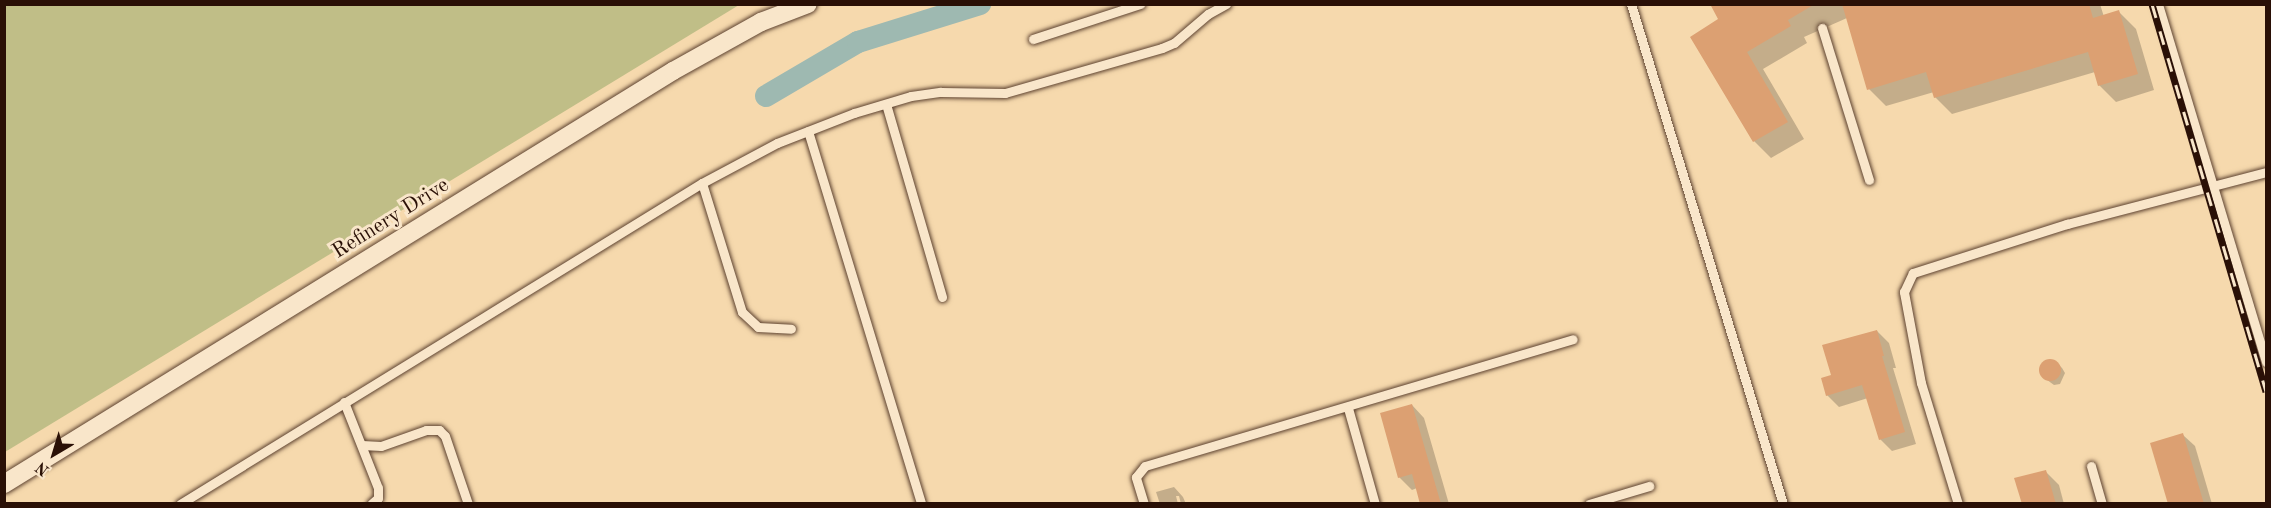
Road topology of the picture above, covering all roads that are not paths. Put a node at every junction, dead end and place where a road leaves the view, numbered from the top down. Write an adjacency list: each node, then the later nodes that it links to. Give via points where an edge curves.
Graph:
1 (808, 4): 22 (street, Refinery Drive, via 761,22 672,71)
2 (1140, 4): 7 (lane)
3 (1226, 4): 8 (lane, via 1174,43 1042,84 1005,93 941,92)
4 (1631, 4): 31 (lane)
5 (2158, 4): 13 (lane)
6 (1822, 28): 11 (lane)
7 (1033, 39)
8 (886, 104): 9 (lane); 14 (lane)
9 (808, 131): 12 (lane, via 767,147); 27 (lane)
10 (2266, 172): 13 (lane)
11 (1869, 180)
12 (702, 183): 15 (lane, via 742,312 758,327); 18 (lane)
13 (2215, 187): 17 (lane); 32 (lane, via 2067,224 1913,273 1904,292 1921,382)
14 (942, 297)
15 (791, 329)
16 (1573, 339): 19 (lane)
17 (2266, 362)
18 (344, 402): 20 (lane); 24 (lane)
19 (1348, 408): 28 (lane, via 1145,466 1136,477); 29 (lane)
20 (362, 446): 25 (lane, via 379,493); 26 (lane, via 381,446 426,430 439,430 445,436)
21 (2091, 466): 33 (lane)
22 (4, 484)
23 (1649, 486): 30 (lane)
24 (180, 504)
25 (370, 504)
26 (468, 504)
27 (921, 504)
28 (1144, 504)
29 (1375, 504)
30 (1590, 504)
31 (1783, 504)
32 (1958, 504)
33 (2102, 504)

